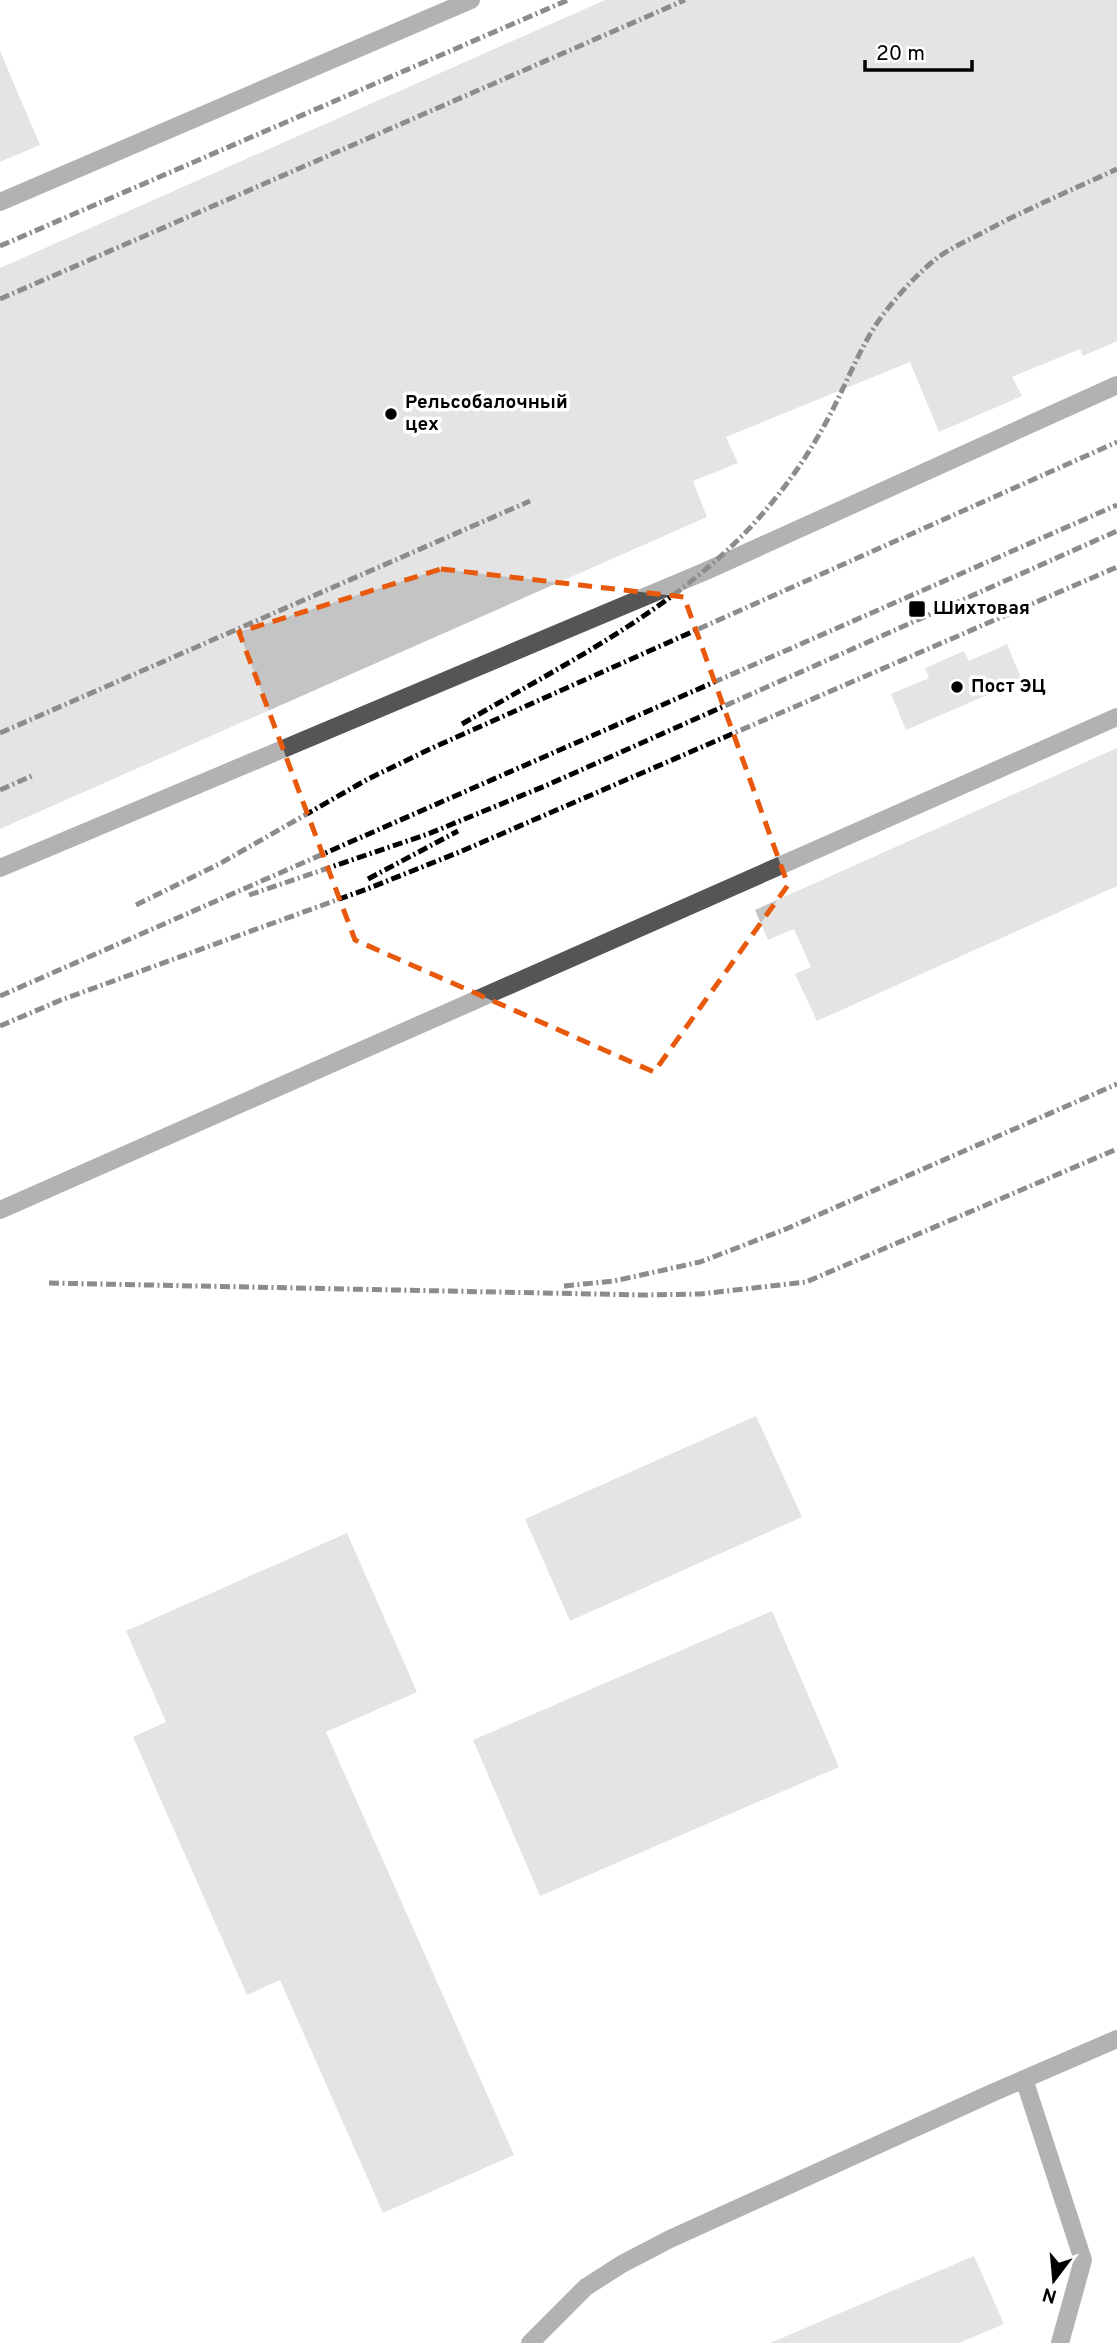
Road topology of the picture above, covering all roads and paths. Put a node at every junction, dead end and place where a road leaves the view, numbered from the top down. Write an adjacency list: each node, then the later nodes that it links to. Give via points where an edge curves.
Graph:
1 (471, 0): 2 (lane)
2 (0, 202)
3 (1117, 385): 5 (lane, via 706,571)
4 (1117, 717): 6 (lane)
5 (0, 868)
6 (0, 1210)
7 (1117, 2039): 8 (lane)
8 (1024, 2079): 9 (lane, via 622,2264 586,2287); 10 (lane, via 1083,2260)
9 (530, 2343)
10 (1060, 2343)

